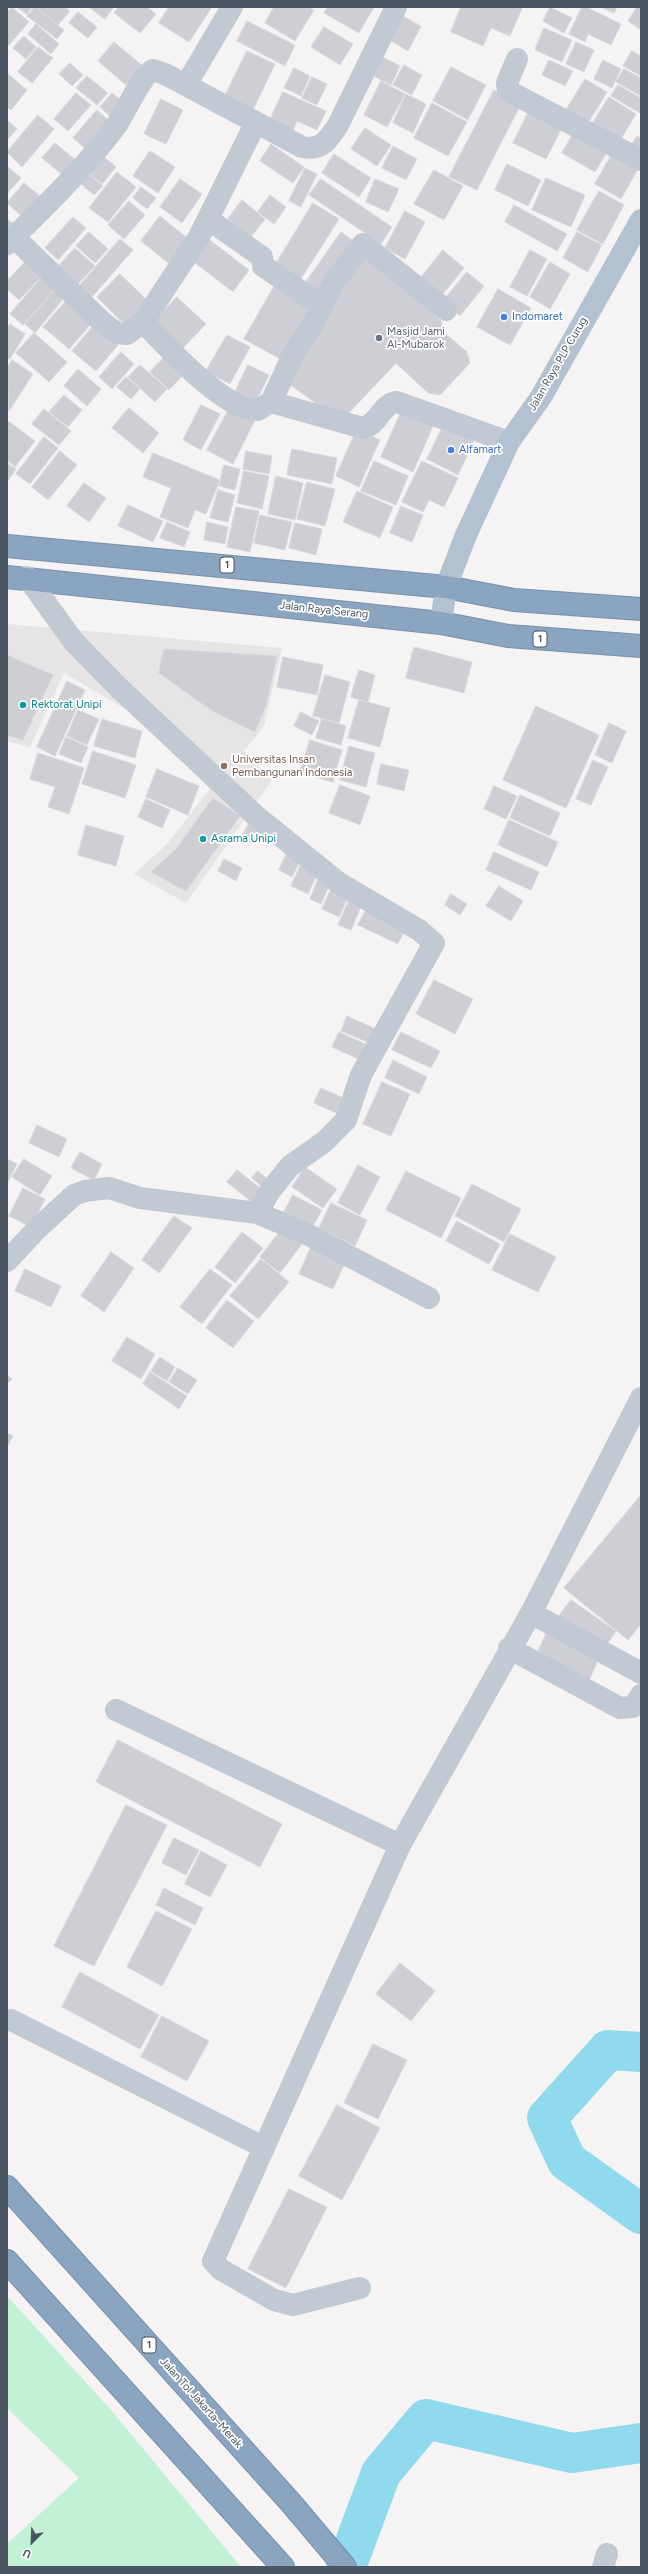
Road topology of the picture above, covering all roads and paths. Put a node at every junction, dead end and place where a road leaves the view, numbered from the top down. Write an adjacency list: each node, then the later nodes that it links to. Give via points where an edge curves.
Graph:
1 (232, 7): 4 (street)
2 (396, 7): 5 (street, via 338,125 326,143 318,148 302,147)
3 (517, 59): 6 (street, via 507,83 508,91)
4 (186, 85): 5 (street); 9 (street, via 158,70 148,73 117,124 82,170)
5 (256, 122): 7 (street)
6 (641, 160)
7 (208, 218): 10 (street, via 262,257 263,266); 12 (street, via 199,237)
8 (641, 220): 14 (main road, Jalan Raya PLP Curug, via 541,397)
9 (10, 241): 12 (street, via 117,333 127,334)
10 (322, 305): 11 (street, via 334,282 363,244); 13 (street, via 295,351)
11 (446, 310)
12 (143, 322): 13 (street, via 209,386 230,401 254,410)
13 (271, 402): 14 (street, via 363,428 371,425 388,405 397,402)
14 (509, 442): 17 (main road, Jalan Raya PLP Curug, via 466,535)
15 (7, 546): 17 (highway, 1)
16 (17, 577): 19 (highway, Jalan Raya Serang / 1); 21 (street, via 118,687 256,816 339,883 419,930 434,943 361,1075 346,1120 324,1142 290,1166 270,1191)
17 (446, 587): 18 (highway, 1, via 514,600); 19 (main road, Jalan Raya PLP Curug)
18 (641, 610)
19 (440, 623): 20 (highway, Jalan Raya Serang / 1, via 508,636)
20 (641, 646)
21 (257, 1213): 22 (street, via 140,1198 109,1188 85,1191 74,1195); 23 (street, via 305,1233)
22 (7, 1261)
23 (429, 1298)
24 (641, 1398): 25 (street)
25 (531, 1613): 26 (street); 27 (street)
26 (509, 1648): 28 (street, via 620,1708 633,1707); 30 (street)
27 (641, 1673)
28 (641, 1695)
29 (116, 1710): 30 (street)
30 (400, 1845): 32 (street)
31 (11, 2020): 32 (street)
32 (263, 2147): 35 (street, via 215,2254 215,2265 274,2300 294,2305)
33 (7, 2187): 37 (highway, Jalan Tol Jakarta–Merak / 1, via 291,2503)
34 (7, 2261): 36 (highway)
35 (360, 2288)
36 (283, 2567)
37 (345, 2567)

